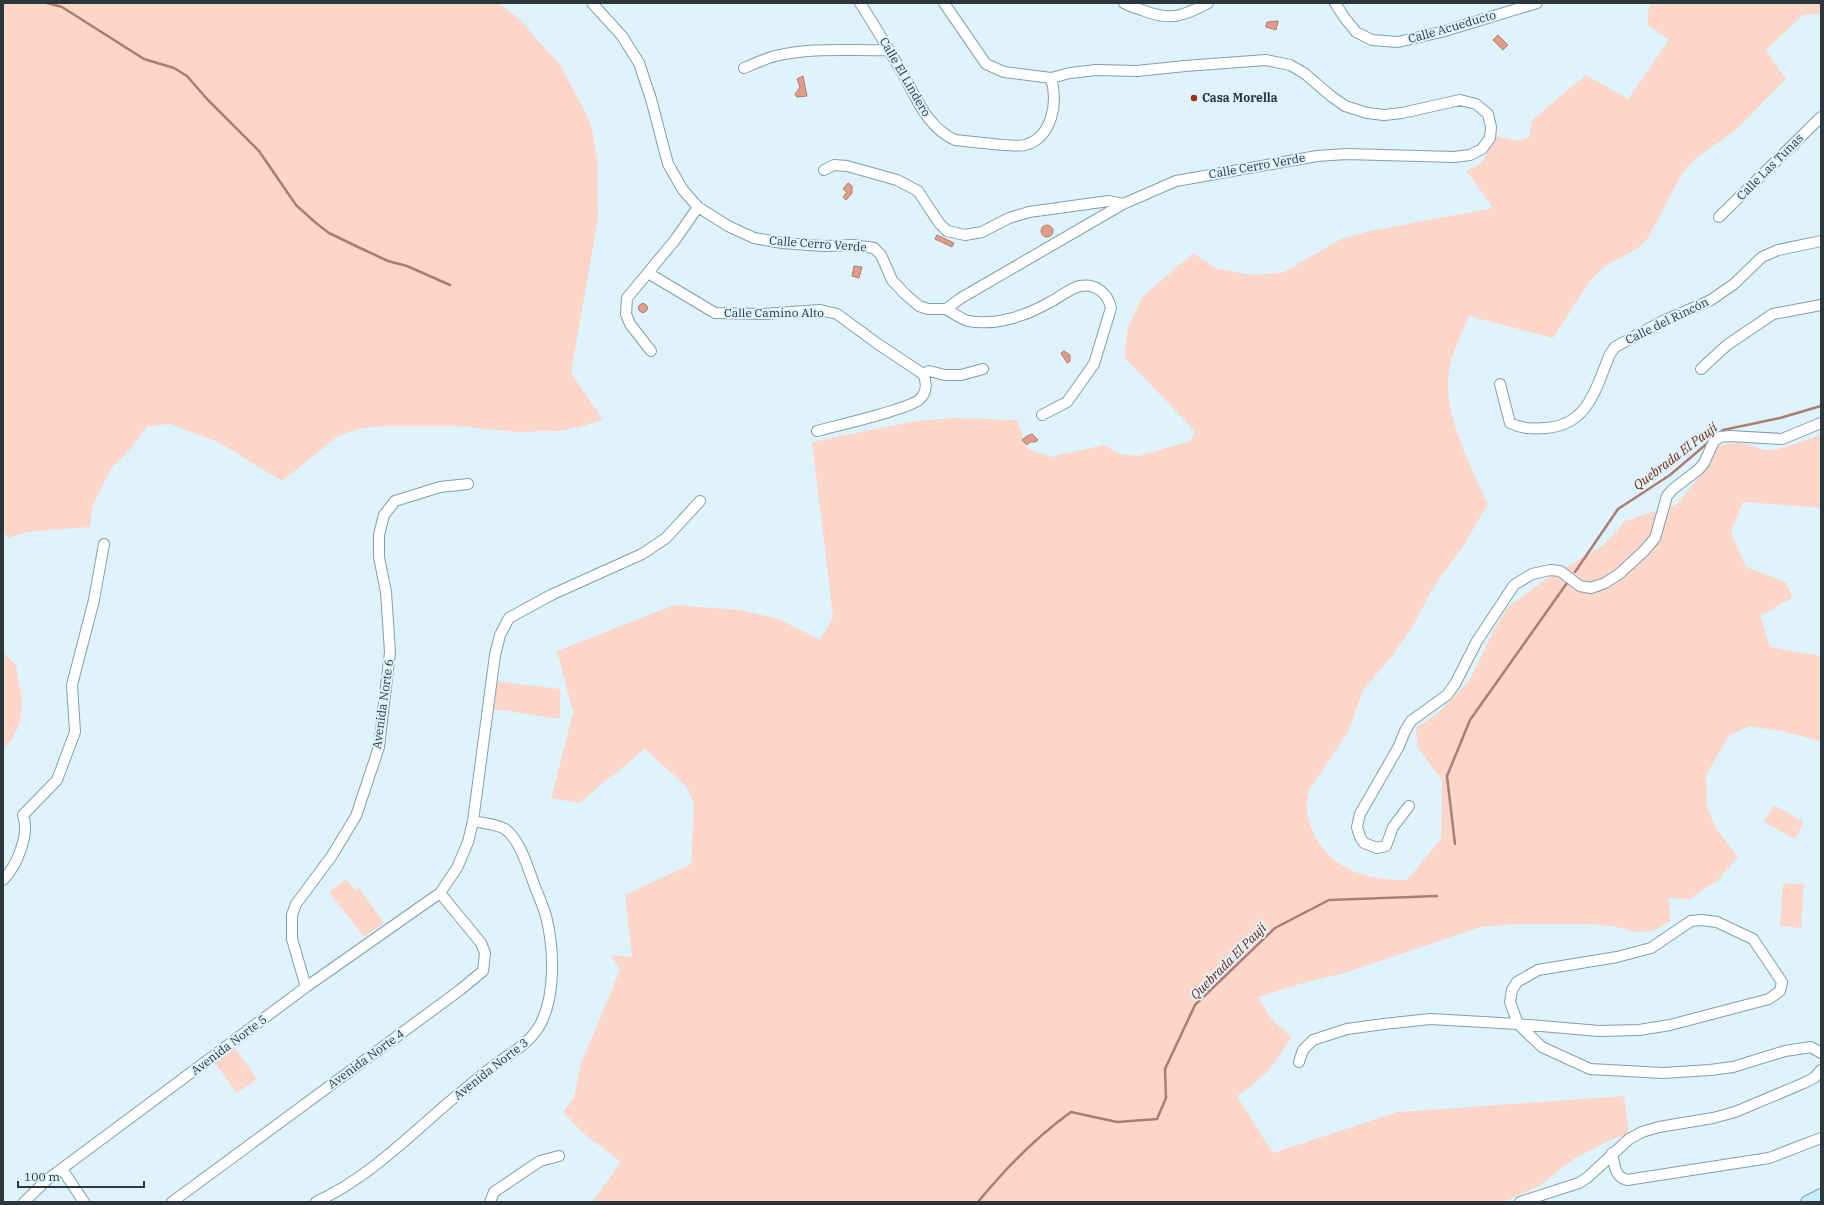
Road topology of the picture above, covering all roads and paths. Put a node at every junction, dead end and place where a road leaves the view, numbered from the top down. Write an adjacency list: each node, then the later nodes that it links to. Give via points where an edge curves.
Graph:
1 (592, 3): 14 (street, Calle Cerro Verde, via 622,36 639,63 668,164 683,190)
2 (860, 3): 8 (street, Calle El Lindero)
3 (944, 3): 10 (street, Calle Cerro Verde, via 986,64 1004,72)
4 (1124, 3): 5 (street, via 1153,15 1169,18)
5 (1208, 3)
6 (1335, 3): 7 (street, Calle Acueducto, via 1356,32 1372,40 1398,42 1445,32)
7 (1537, 3)
8 (888, 50): 9 (street, via 792,52); 10 (street, Calle El Lindero, via 924,113 947,136 955,140 1024,146 1038,139 1052,116 1055,100)
9 (744, 68)
10 (1051, 78): 13 (street, Calle Cerro Verde, via 1096,70 1137,72 1266,60 1290,66 1304,73 1345,106 1367,113 1402,113 1460,100 1476,104 1488,114 1491,127 1490,138 1482,149 1470,155 1317,156 1176,180)
11 (1821, 117): 15 (street, Calle Las Tunas)
12 (824, 170): 13 (street, via 834,164 897,180 918,191 939,223 955,234 982,232 1009,218 1029,212 1109,201)
13 (1123, 204): 19 (street, Calle Cerro Verde)
14 (698, 207): 17 (street); 19 (street, Calle Cerro Verde, via 728,226 754,238 823,246 852,245 874,248 881,255 892,280 919,306)
15 (1719, 217)
16 (1821, 242): 24 (street, Calle del Rincón, via 1778,250 1762,257 1734,284 1712,300 1663,321 1616,347 1610,354 1589,405 1576,419 1557,428 1520,428 1510,423)
17 (650, 271): 20 (street, via 627,298 626,314); 23 (street, Calle Camino Alto, via 653,276 715,313 763,314 820,310 837,314)
18 (1821, 305): 22 (street, via 1773,314 1727,345)
19 (946, 309): 25 (street, via 967,321 991,322 1035,310 1079,286 1097,288 1105,293 1111,308 1094,364 1067,402)
20 (650, 352)
21 (984, 369): 23 (street, via 961,375 929,371)
22 (1701, 369)
23 (923, 374): 27 (street, via 926,379 926,390 920,400)
24 (1500, 384)
25 (1042, 416)
26 (1821, 423): 31 (street, via 1782,439 1730,436 1720,437 1714,441 1704,463 1667,496 1655,538 1639,556 1605,583 1591,588 1580,586 1560,571 1550,570 1532,574 1514,585 1477,641 1448,695 1411,721 1404,731 1399,746 1360,814 1357,827 1364,843 1377,848 1386,846 1393,827)
27 (817, 431)
28 (468, 484): 35 (street, Avenida Norte 6, via 440,487 395,501 384,515 379,535 379,558 386,592 390,652 379,747 356,816 331,857 296,904 292,915 292,939)
29 (700, 501): 32 (street, via 666,538 642,554 551,595 509,618 500,636 495,655)
30 (104, 544): 33 (street, via 94,600 72,685 75,732 57,780 22,815 25,821 23,840 13,867)
31 (1409, 806)
32 (473, 821): 34 (street, via 468,842 457,868); 48 (street, Avenida Norte 3, via 494,825 512,836 527,865 546,915 552,949 551,975 549,994 540,1025 519,1050 455,1097 402,1143 338,1192)
33 (3, 880)
34 (440, 893): 35 (street, Avenida Norte 5); 47 (street, Avenida Norte 4, via 481,943 485,953 483,971)
35 (306, 987): 43 (street, Avenida Norte 5)
36 (1518, 1024): 36 (street, via 1510,1002 1512,990 1517,982 1538,970 1617,958 1651,948 1691,921 1717,922 1753,939 1782,982 1780,992 1769,999 1670,1025 1639,1030 1599,1031); 37 (street, via 1542,1047 1590,1069 1664,1073 1710,1070 1733,1067 1785,1051 1811,1048); 38 (street, via 1430,1019 1347,1029 1313,1040 1303,1050)
37 (1821, 1053)
38 (1299, 1062)
39 (1821, 1070): 41 (street, via 1814,1078 1804,1083 1735,1112 1642,1132 1628,1139)
40 (1821, 1138): 41 (street, via 1769,1158 1627,1180 1620,1178 1616,1173)
41 (1612, 1153): 50 (street, via 1588,1177 1579,1182)
42 (559, 1156): 49 (street, via 540,1161 494,1192)
43 (62, 1169): 45 (street, Avenida Norte 5); 46 (street)
44 (1821, 1195): 51 (main road)
45 (24, 1202)
46 (84, 1202)
47 (172, 1202)
48 (316, 1202)
49 (490, 1202)
50 (1520, 1202)
51 (1807, 1202)

